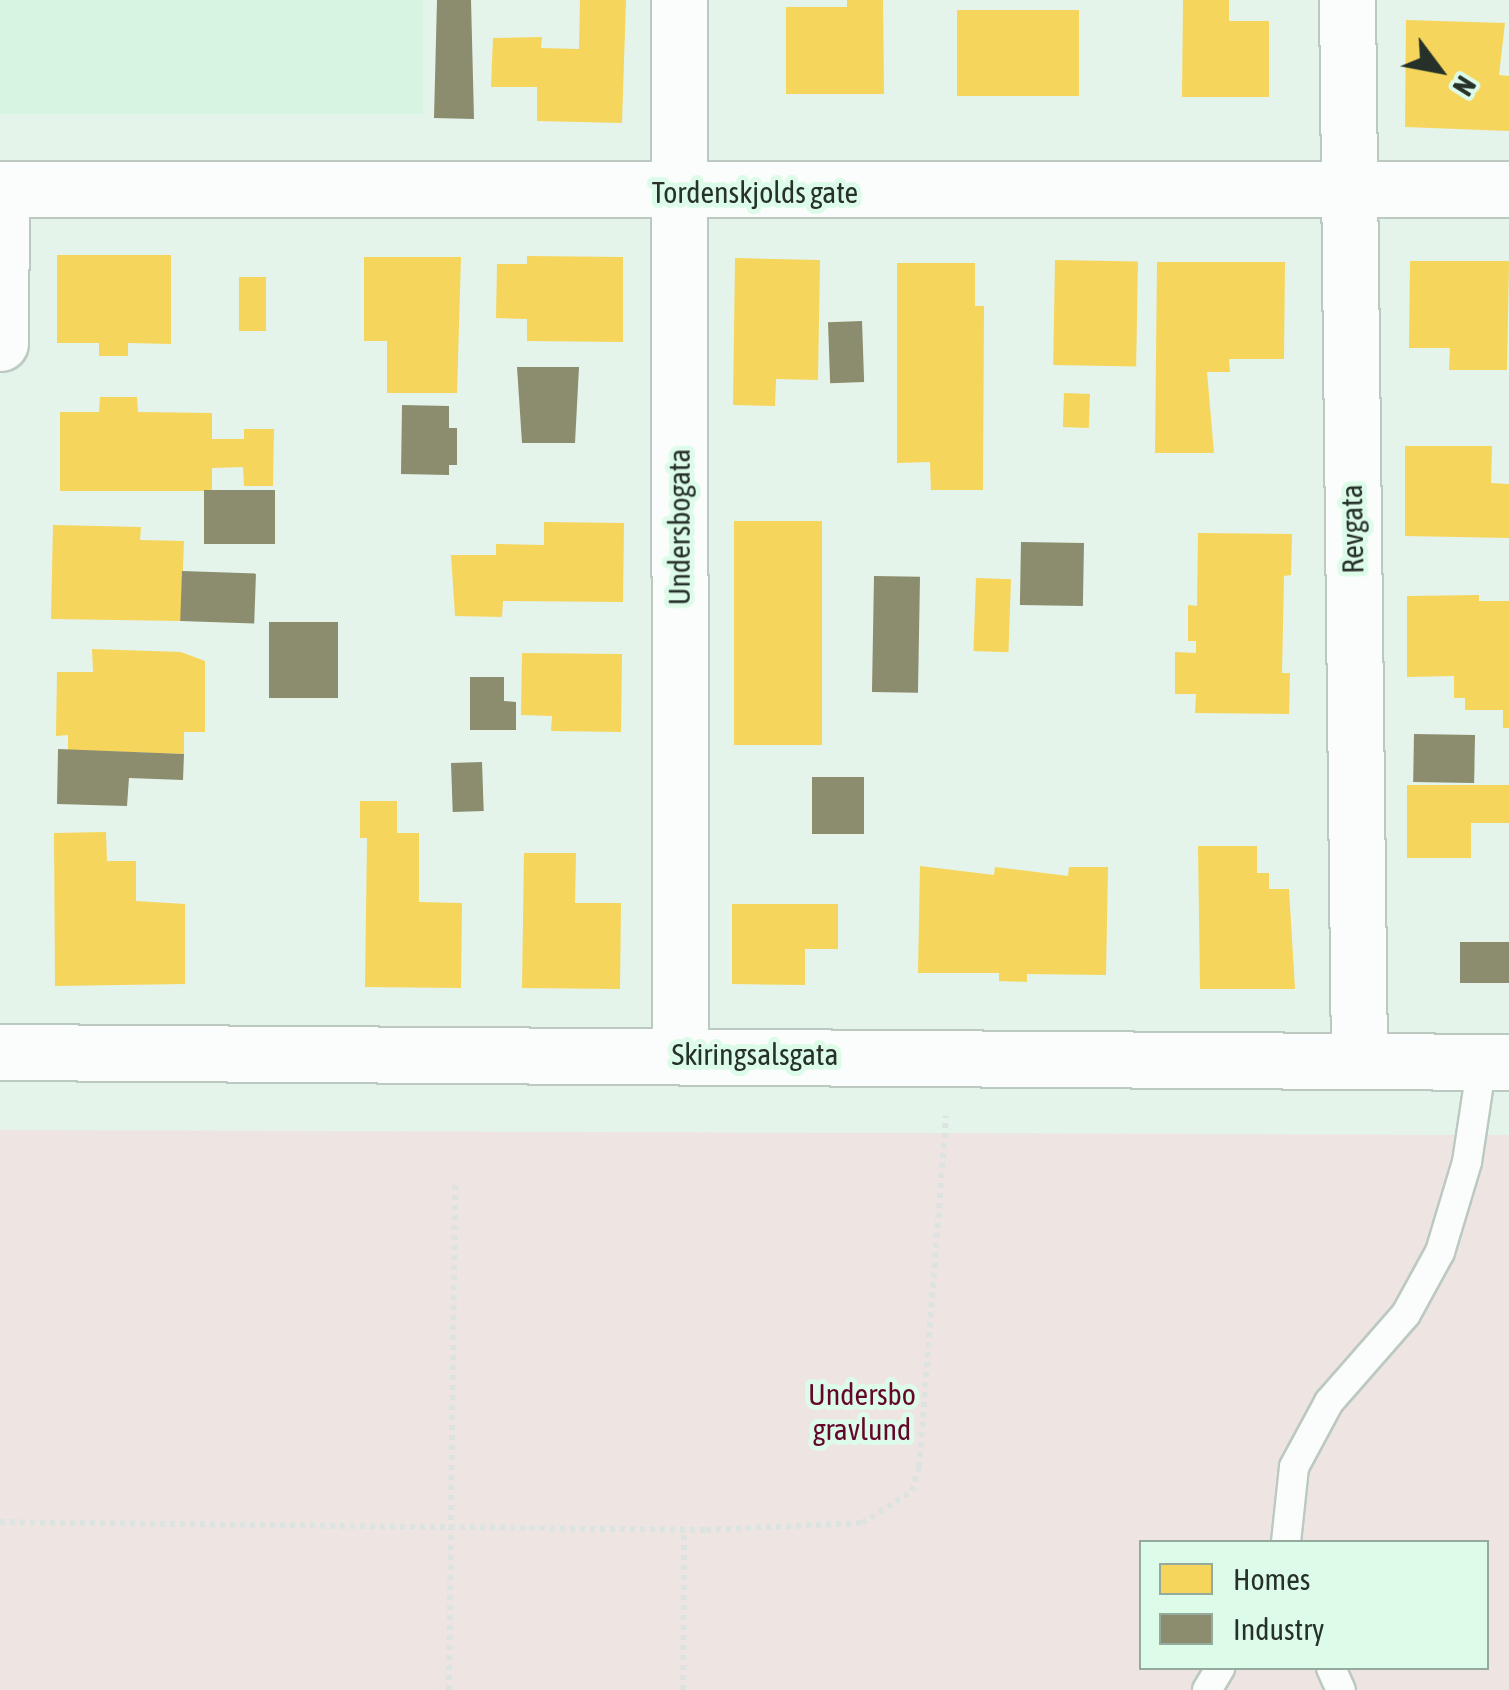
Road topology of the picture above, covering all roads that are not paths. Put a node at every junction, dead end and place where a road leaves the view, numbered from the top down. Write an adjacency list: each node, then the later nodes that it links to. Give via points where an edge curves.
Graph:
1 (678, 0): 6 (street, Undersbogata)
2 (1347, 0): 3 (street, Revgata)
3 (1347, 186): 5 (street, Tordenskjolds gate); 6 (street, Tordenskjolds gate); 10 (street, Revgata)
4 (0, 188): 6 (street, Tordenskjolds gate); 7 (street)
5 (1509, 188)
6 (678, 193): 9 (street, Undersbogata)
7 (0, 343)
8 (0, 1052): 9 (street, Skiringsalsgata)
9 (680, 1054): 10 (street, Skiringsalsgata)
10 (1359, 1058): 11 (street, Skiringsalsgata)
11 (1495, 1062): 12 (lane, via 1440,1252 1406,1314 1320,1418 1294,1467)
12 (1286, 1540)

